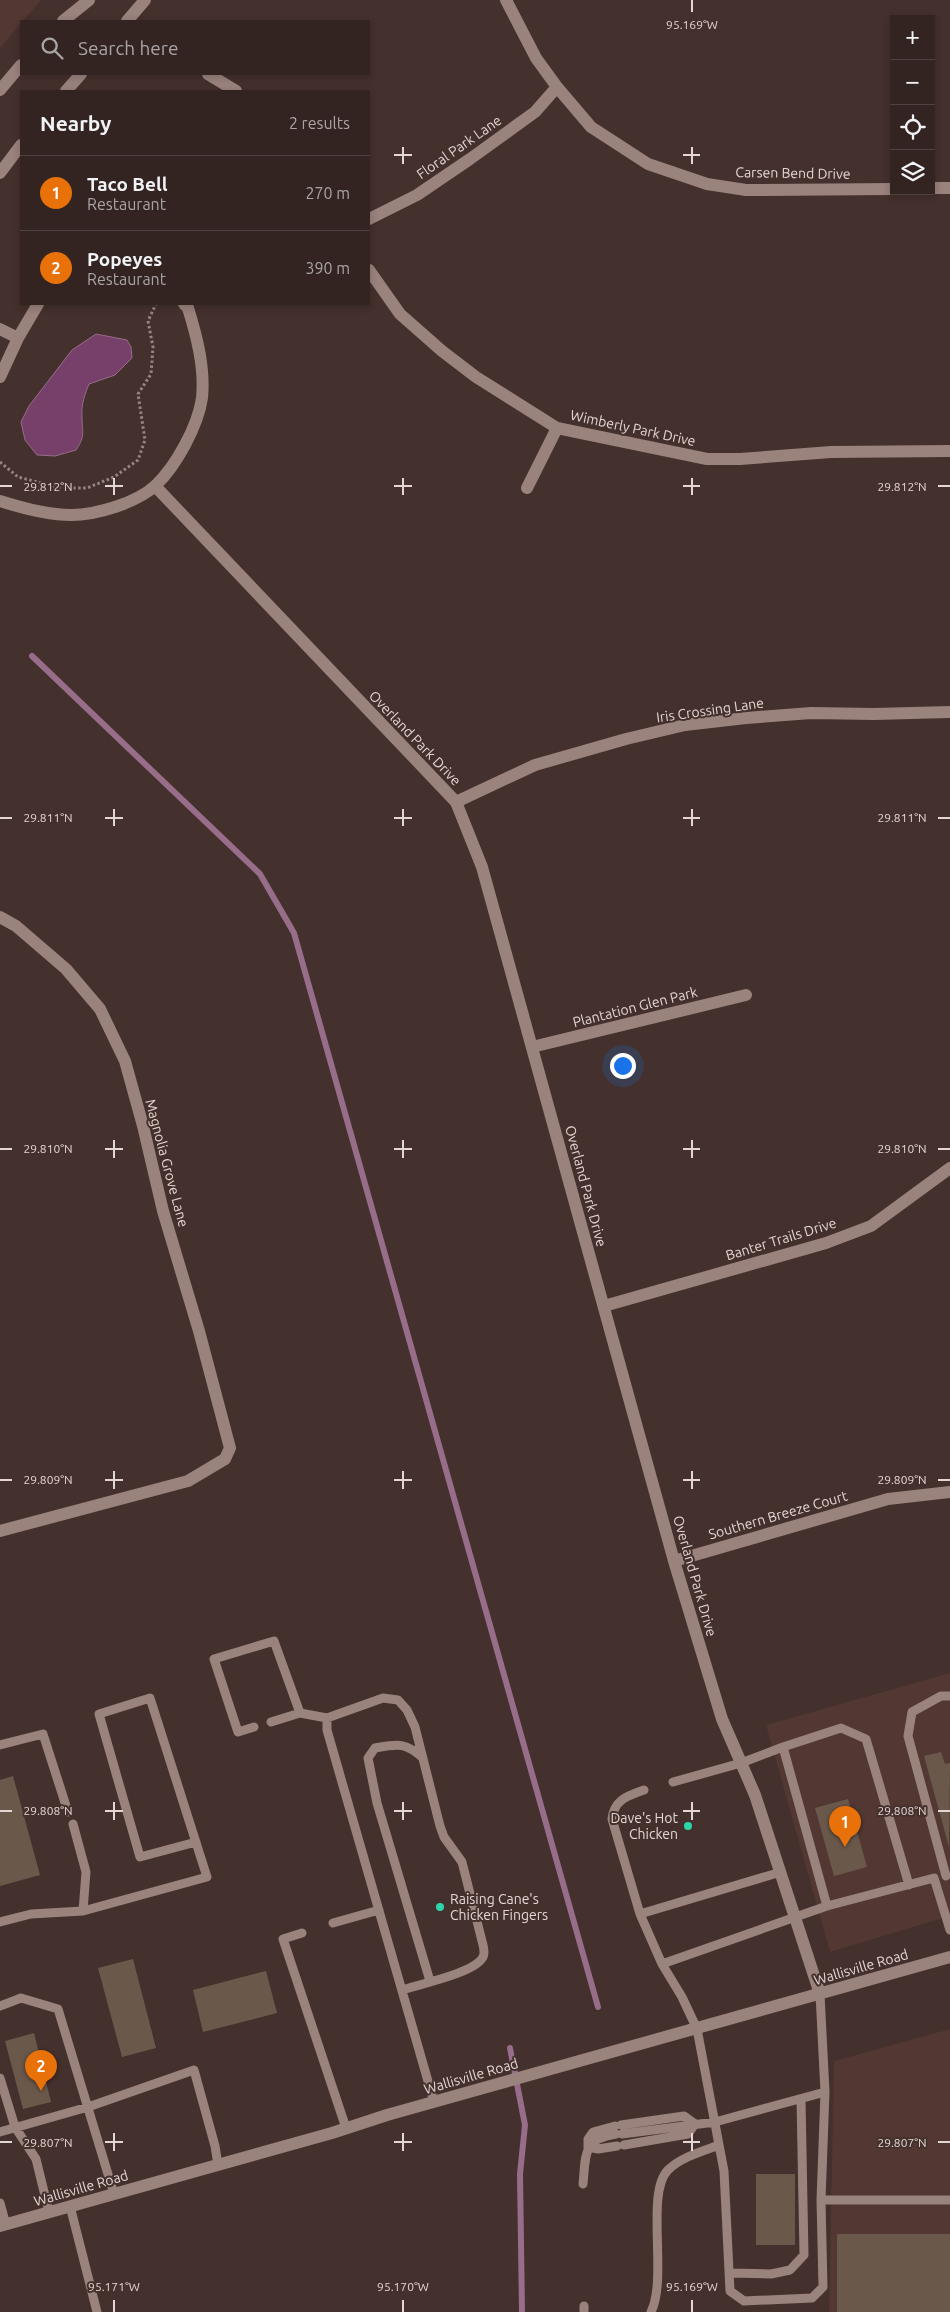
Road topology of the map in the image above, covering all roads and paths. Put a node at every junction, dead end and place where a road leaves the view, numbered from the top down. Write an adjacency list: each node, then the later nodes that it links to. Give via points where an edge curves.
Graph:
1 (89, 0): 4 (street)
2 (145, 0): 5 (street)
3 (506, 0): 9 (street, Carsen Bend Drive, via 536,58)
4 (64, 20)
5 (128, 20)
6 (20, 66): 10 (street)
7 (80, 75): 11 (street)
8 (210, 75): 12 (street)
9 (557, 87): 15 (street, Carsen Bend Drive, via 591,127 615,143 648,164 707,184 746,190); 18 (street, Floral Park Lane, via 535,112 470,159 417,195)
10 (0, 90)
11 (67, 90)
12 (234, 90)
13 (20, 146): 14 (street)
14 (0, 173)
15 (890, 188)
16 (935, 188): 17 (street)
17 (950, 188)
18 (370, 218)
19 (370, 271): 26 (street, Wimberly Park Drive, via 400,314 442,351 483,382)
20 (37, 305): 24 (street)
21 (156, 305): 28 (path, via 148,321 152,347 151,374 138,394 145,440 138,460 114,477 87,488 61,488 18,477)
22 (189, 305): 29 (street, via 199,349 202,399 194,427 174,463)
23 (0, 329): 24 (street)
24 (18, 338): 25 (street)
25 (0, 374)
26 (557, 428): 27 (street, Wimberly Park Drive, via 707,459 831,452); 30 (street)
27 (950, 451)
28 (0, 462)
29 (155, 486): 31 (street, via 106,511 70,515 27,509); 33 (street, Overland Park Drive)
30 (527, 488)
31 (0, 501)
32 (950, 712): 33 (street, Iris Crossing Lane, via 811,713 685,725 535,765)
33 (456, 802): 36 (street, Overland Park Drive, via 482,867)
34 (0, 916): 40 (street, Magnolia Grove Lane, via 66,969 100,1009 124,1061 230,1448 225,1459 188,1481)
35 (746, 995): 36 (street, Plantation Glen Park)
36 (532, 1048): 38 (street, Overland Park Drive)
37 (950, 1168): 38 (street, Banter Trails Drive, via 871,1226 826,1243)
38 (604, 1306): 41 (street, Overland Park Drive)
39 (950, 1492): 41 (street, Southern Breeze Court, via 888,1499)
40 (0, 1532)
41 (674, 1561): 50 (street, Overland Park Drive, via 722,1719)
42 (950, 1696): 57 (lane, via 942,1696 912,1712 908,1736)
43 (300, 1713): 44 (lane); 45 (lane); 46 (lane, via 274,1640 214,1659 238,1732)
44 (327, 1718): 49 (lane, via 383,1698 398,1700 415,1727); 61 (lane, via 327,1730)
45 (271, 1722)
46 (254, 1727)
47 (0, 1745): 53 (lane, via 43,1734)
48 (783, 1747): 50 (lane); 59 (lane, via 841,1728 866,1738); 60 (lane)
49 (423, 1758): 71 (lane, via 444,1837 462,1862 484,1945 484,1955 479,1962 466,1970); 71 (lane, via 400,1743 376,1748 368,1758 380,1812)
50 (741, 1763): 51 (lane); 56 (street, Overland Park Drive)
51 (673, 1782)
52 (644, 1790): 63 (lane, via 624,1798 613,1808 612,1819)
53 (68, 1812)
54 (72, 1824): 62 (lane, via 86,1872)
55 (196, 1842): 55 (lane, via 150,1698 98,1714 140,1858); 62 (lane, via 207,1877)
56 (781, 1872): 63 (lane); 64 (street, Overland Park Drive)
57 (948, 1875): 58 (lane)
58 (934, 1878): 59 (lane); 67 (lane)
59 (909, 1885): 60 (lane)
60 (827, 1906): 64 (lane)
61 (379, 1910): 66 (lane); 72 (lane)
62 (84, 1911): 65 (lane, via 31,1914)
63 (640, 1914): 70 (lane)
64 (796, 1919): 70 (lane); 73 (street, Overland Park Drive)
65 (0, 1922)
66 (333, 1923)
67 (950, 1930)
68 (302, 1933): 84 (lane, via 283,1939)
69 (950, 1957): 73 (street, Wallisville Road)
70 (662, 1964): 75 (lane)
71 (430, 1981): 72 (lane)
72 (402, 1990): 79 (lane)
73 (820, 1994): 75 (street, Wallisville Road); 77 (lane)
74 (0, 2006): 80 (lane, via 21,1998 58,2009)
75 (697, 2029): 79 (street, Wallisville Road); 81 (lane)
76 (0, 2078): 83 (lane)
77 (825, 2092): 78 (lane); 91 (lane)
78 (801, 2098): 81 (lane); 97 (lane, via 804,2256 790,2270 771,2274)
79 (434, 2102): 84 (street, Wallisville Road)
80 (88, 2107): 83 (lane); 88 (lane, via 194,2070); 90 (lane)
81 (715, 2122): 82 (lane); 86 (lane)
82 (695, 2124): 87 (lane, via 688,2134 621,2146); 87 (lane, via 593,2132 588,2139)
83 (16, 2128): 85 (lane); 95 (lane, via 36,2159)
84 (346, 2128): 88 (street, Wallisville Road)
85 (0, 2132)
86 (719, 2144): 97 (lane, via 724,2171); 99 (lane, via 667,2170 659,2189 657,2281)
87 (588, 2147): 89 (lane)
88 (218, 2165): 90 (street, Wallisville Road)
89 (583, 2184)
90 (114, 2194): 94 (street, Wallisville Road)
91 (821, 2200): 92 (lane); 97 (lane, via 823,2287 812,2298 744,2301 730,2291)
92 (950, 2200)
93 (0, 2203): 96 (lane)
94 (70, 2206): 95 (street, Wallisville Road); 98 (lane)
95 (48, 2212): 96 (street, Wallisville Road)
96 (3, 2226)
97 (730, 2273)
98 (97, 2312)
99 (651, 2312)

